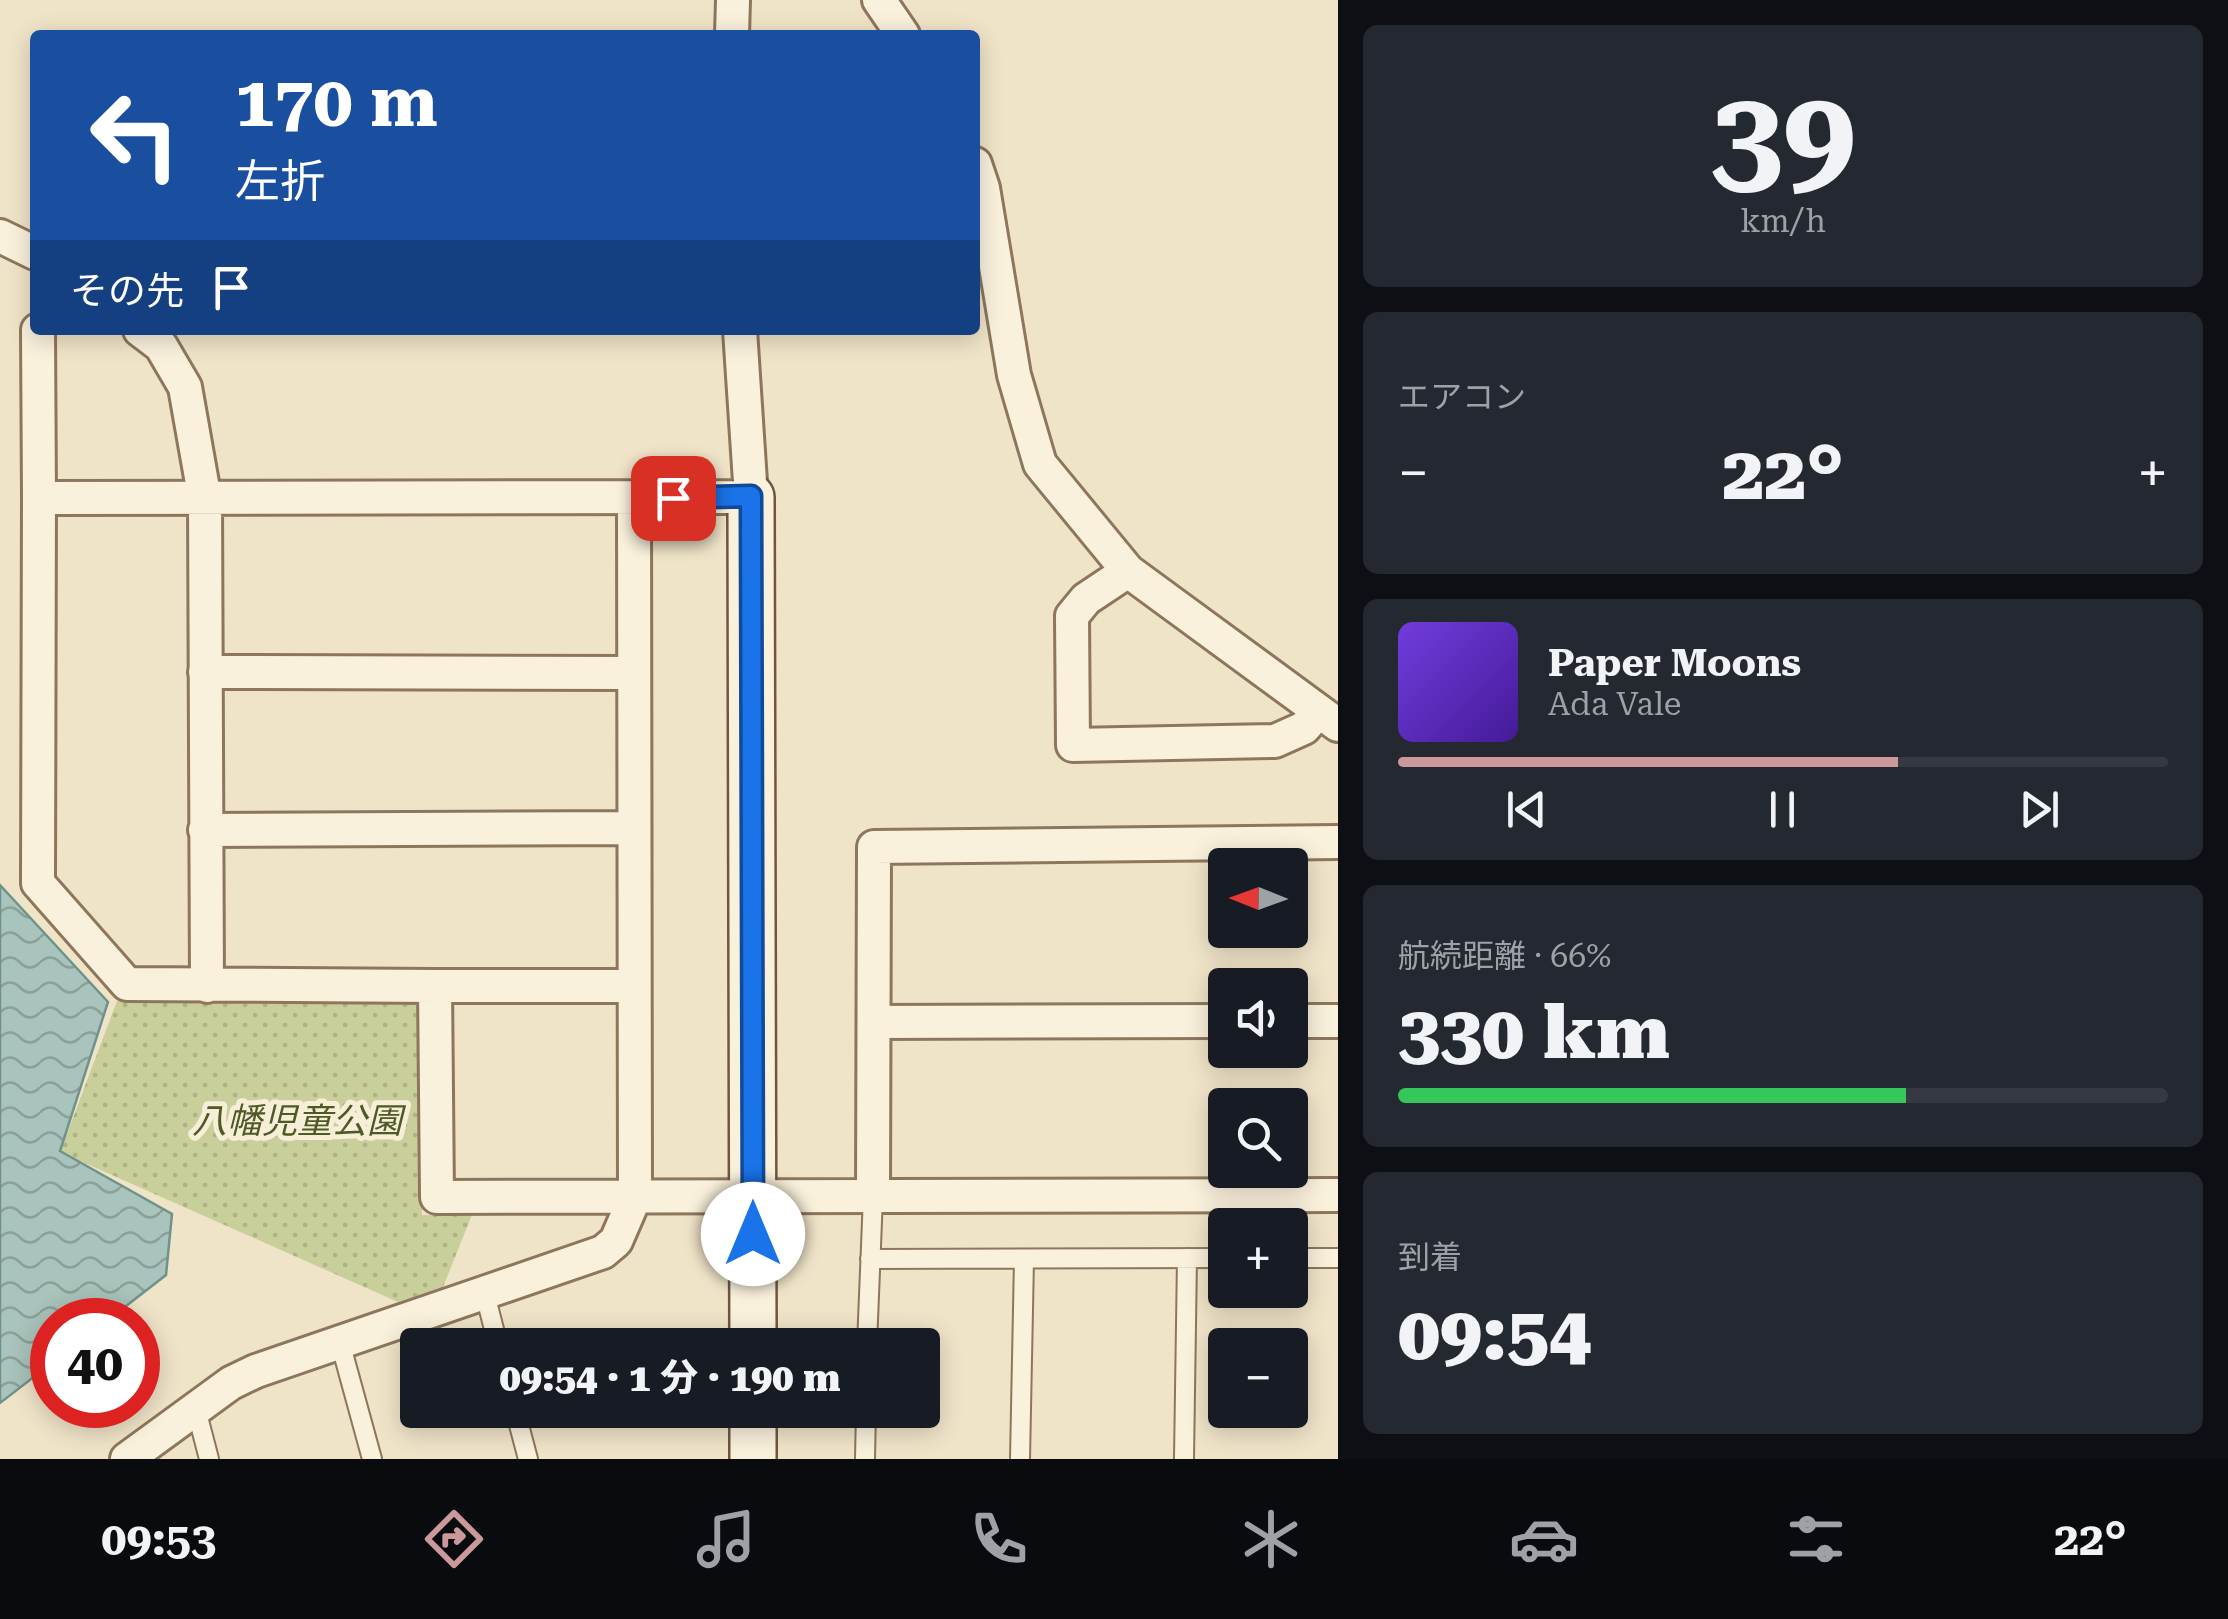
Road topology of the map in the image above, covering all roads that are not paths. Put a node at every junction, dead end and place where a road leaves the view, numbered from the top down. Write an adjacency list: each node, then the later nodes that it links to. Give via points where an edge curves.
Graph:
1 (732, 0): 3 (street)
2 (879, 0): 4 (street)
3 (732, 30)
4 (900, 30)
5 (980, 177): 15 (street, via 1014,375 1040,464)
6 (0, 236): 7 (street)
7 (30, 250)
8 (38, 335): 12 (street)
9 (147, 335): 14 (street, via 161,346 185,387)
10 (740, 335): 11 (street)
11 (751, 496): 13 (street); 32 (street)
12 (38, 498): 14 (street); 22 (street, via 38,883 127,984)
13 (634, 499): 14 (street); 17 (street)
14 (205, 500): 16 (street)
15 (1128, 571): 18 (street); 18 (street, via 1072,616 1073,745 1275,742)
16 (205, 672): 17 (street); 20 (street)
17 (634, 673): 19 (street)
18 (1329, 718)
19 (633, 828): 20 (street); 24 (street)
20 (205, 830): 22 (street)
21 (1338, 842): 28 (street, via 874,847)
22 (207, 986): 23 (street)
23 (435, 986): 24 (street); 30 (street, via 437,1197)
24 (634, 986): 30 (street)
25 (1208, 1021): 28 (street)
26 (1308, 1021): 27 (street)
27 (1338, 1021)
28 (874, 1022): 31 (street)
29 (1338, 1195): 31 (street)
30 (635, 1196): 32 (street); 39 (street, via 616,1240 602,1252)
31 (873, 1196): 32 (street); 37 (lane)
32 (753, 1197): 41 (street)
33 (1188, 1258): 34 (lane); 38 (lane); 55 (lane)
34 (1208, 1258)
35 (1308, 1258): 36 (lane)
36 (1338, 1258)
37 (870, 1259): 38 (lane); 42 (lane)
38 (1024, 1259): 54 (lane)
39 (485, 1294): 40 (lane); 43 (street)
40 (494, 1328)
41 (753, 1328)
42 (868, 1328)
43 (340, 1342): 44 (street, via 256,1371); 50 (lane)
44 (196, 1409): 48 (street); 49 (lane)
45 (520, 1428): 51 (lane)
46 (753, 1428): 52 (street)
47 (866, 1428): 53 (lane)
48 (126, 1459)
49 (209, 1459)
50 (372, 1459)
51 (528, 1459)
52 (753, 1459)
53 (865, 1459)
54 (1020, 1459)
55 (1184, 1459)

